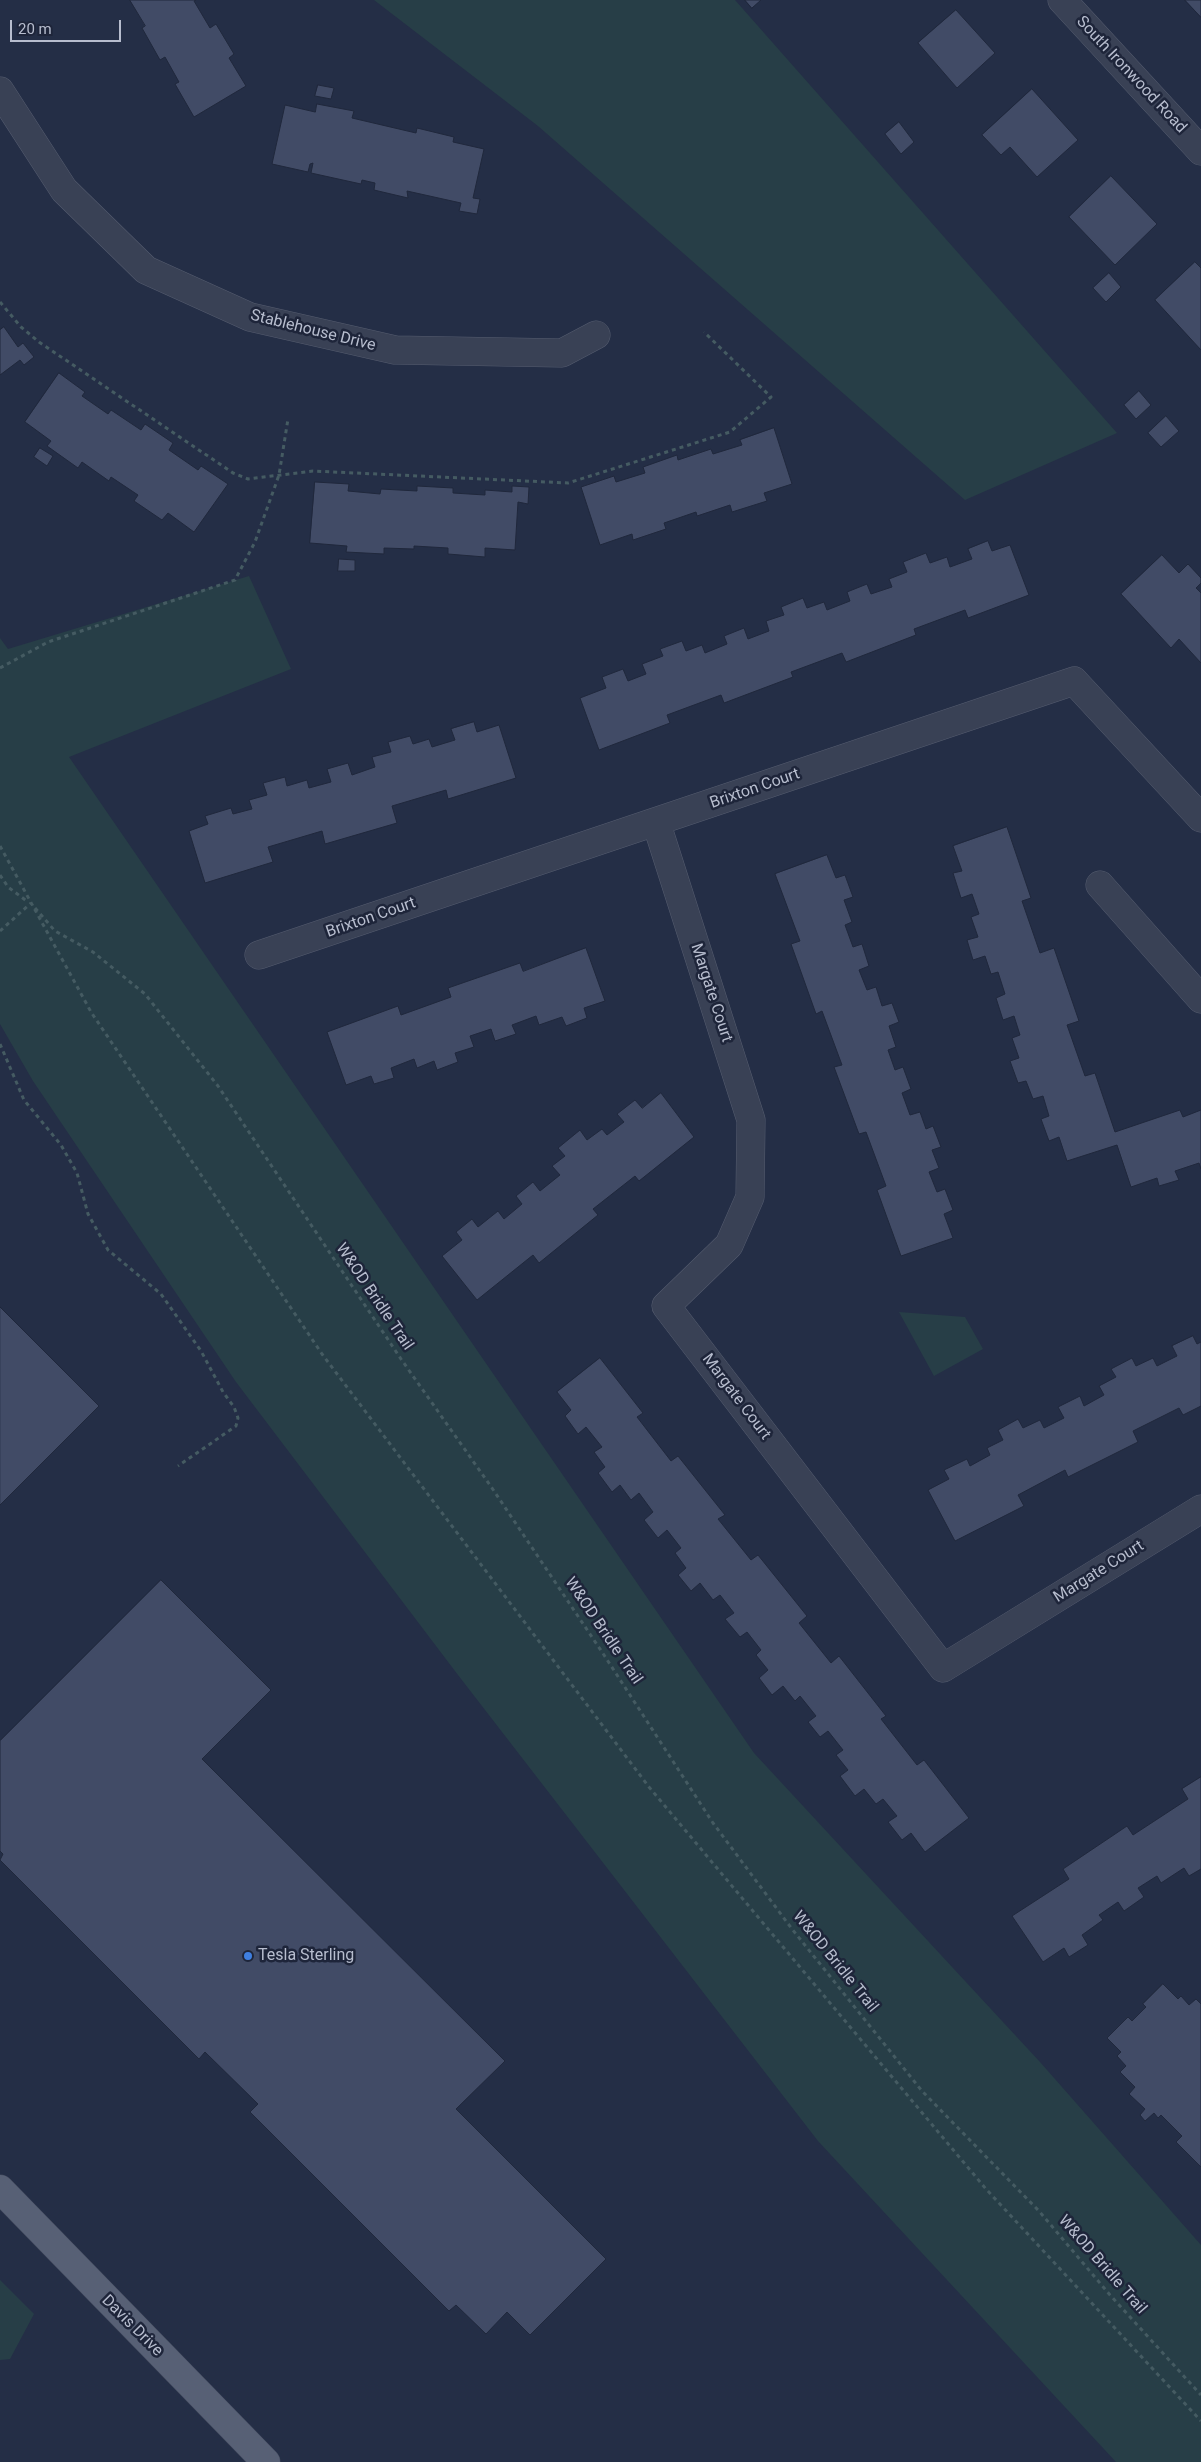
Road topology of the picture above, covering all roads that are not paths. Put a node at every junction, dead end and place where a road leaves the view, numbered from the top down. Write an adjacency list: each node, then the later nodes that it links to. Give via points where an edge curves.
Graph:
1 (1062, 0): 3 (street, South Ironwood Road)
2 (0, 92): 4 (street, Stablehouse Drive, via 64,190 146,270 250,317 395,350 562,353)
3 (1201, 151)
4 (596, 335)
5 (1201, 818): 6 (street, Brixton Court, via 1074,681)
6 (656, 822): 8 (street, Brixton Court); 10 (street, Margate Court, via 751,1120 750,1197 729,1245 666,1306 943,1668)
7 (1100, 885): 9 (street)
8 (259, 955)
9 (1201, 999)
10 (1201, 1509)
11 (0, 2190): 12 (main road, Davis Drive)
12 (266, 2462)

